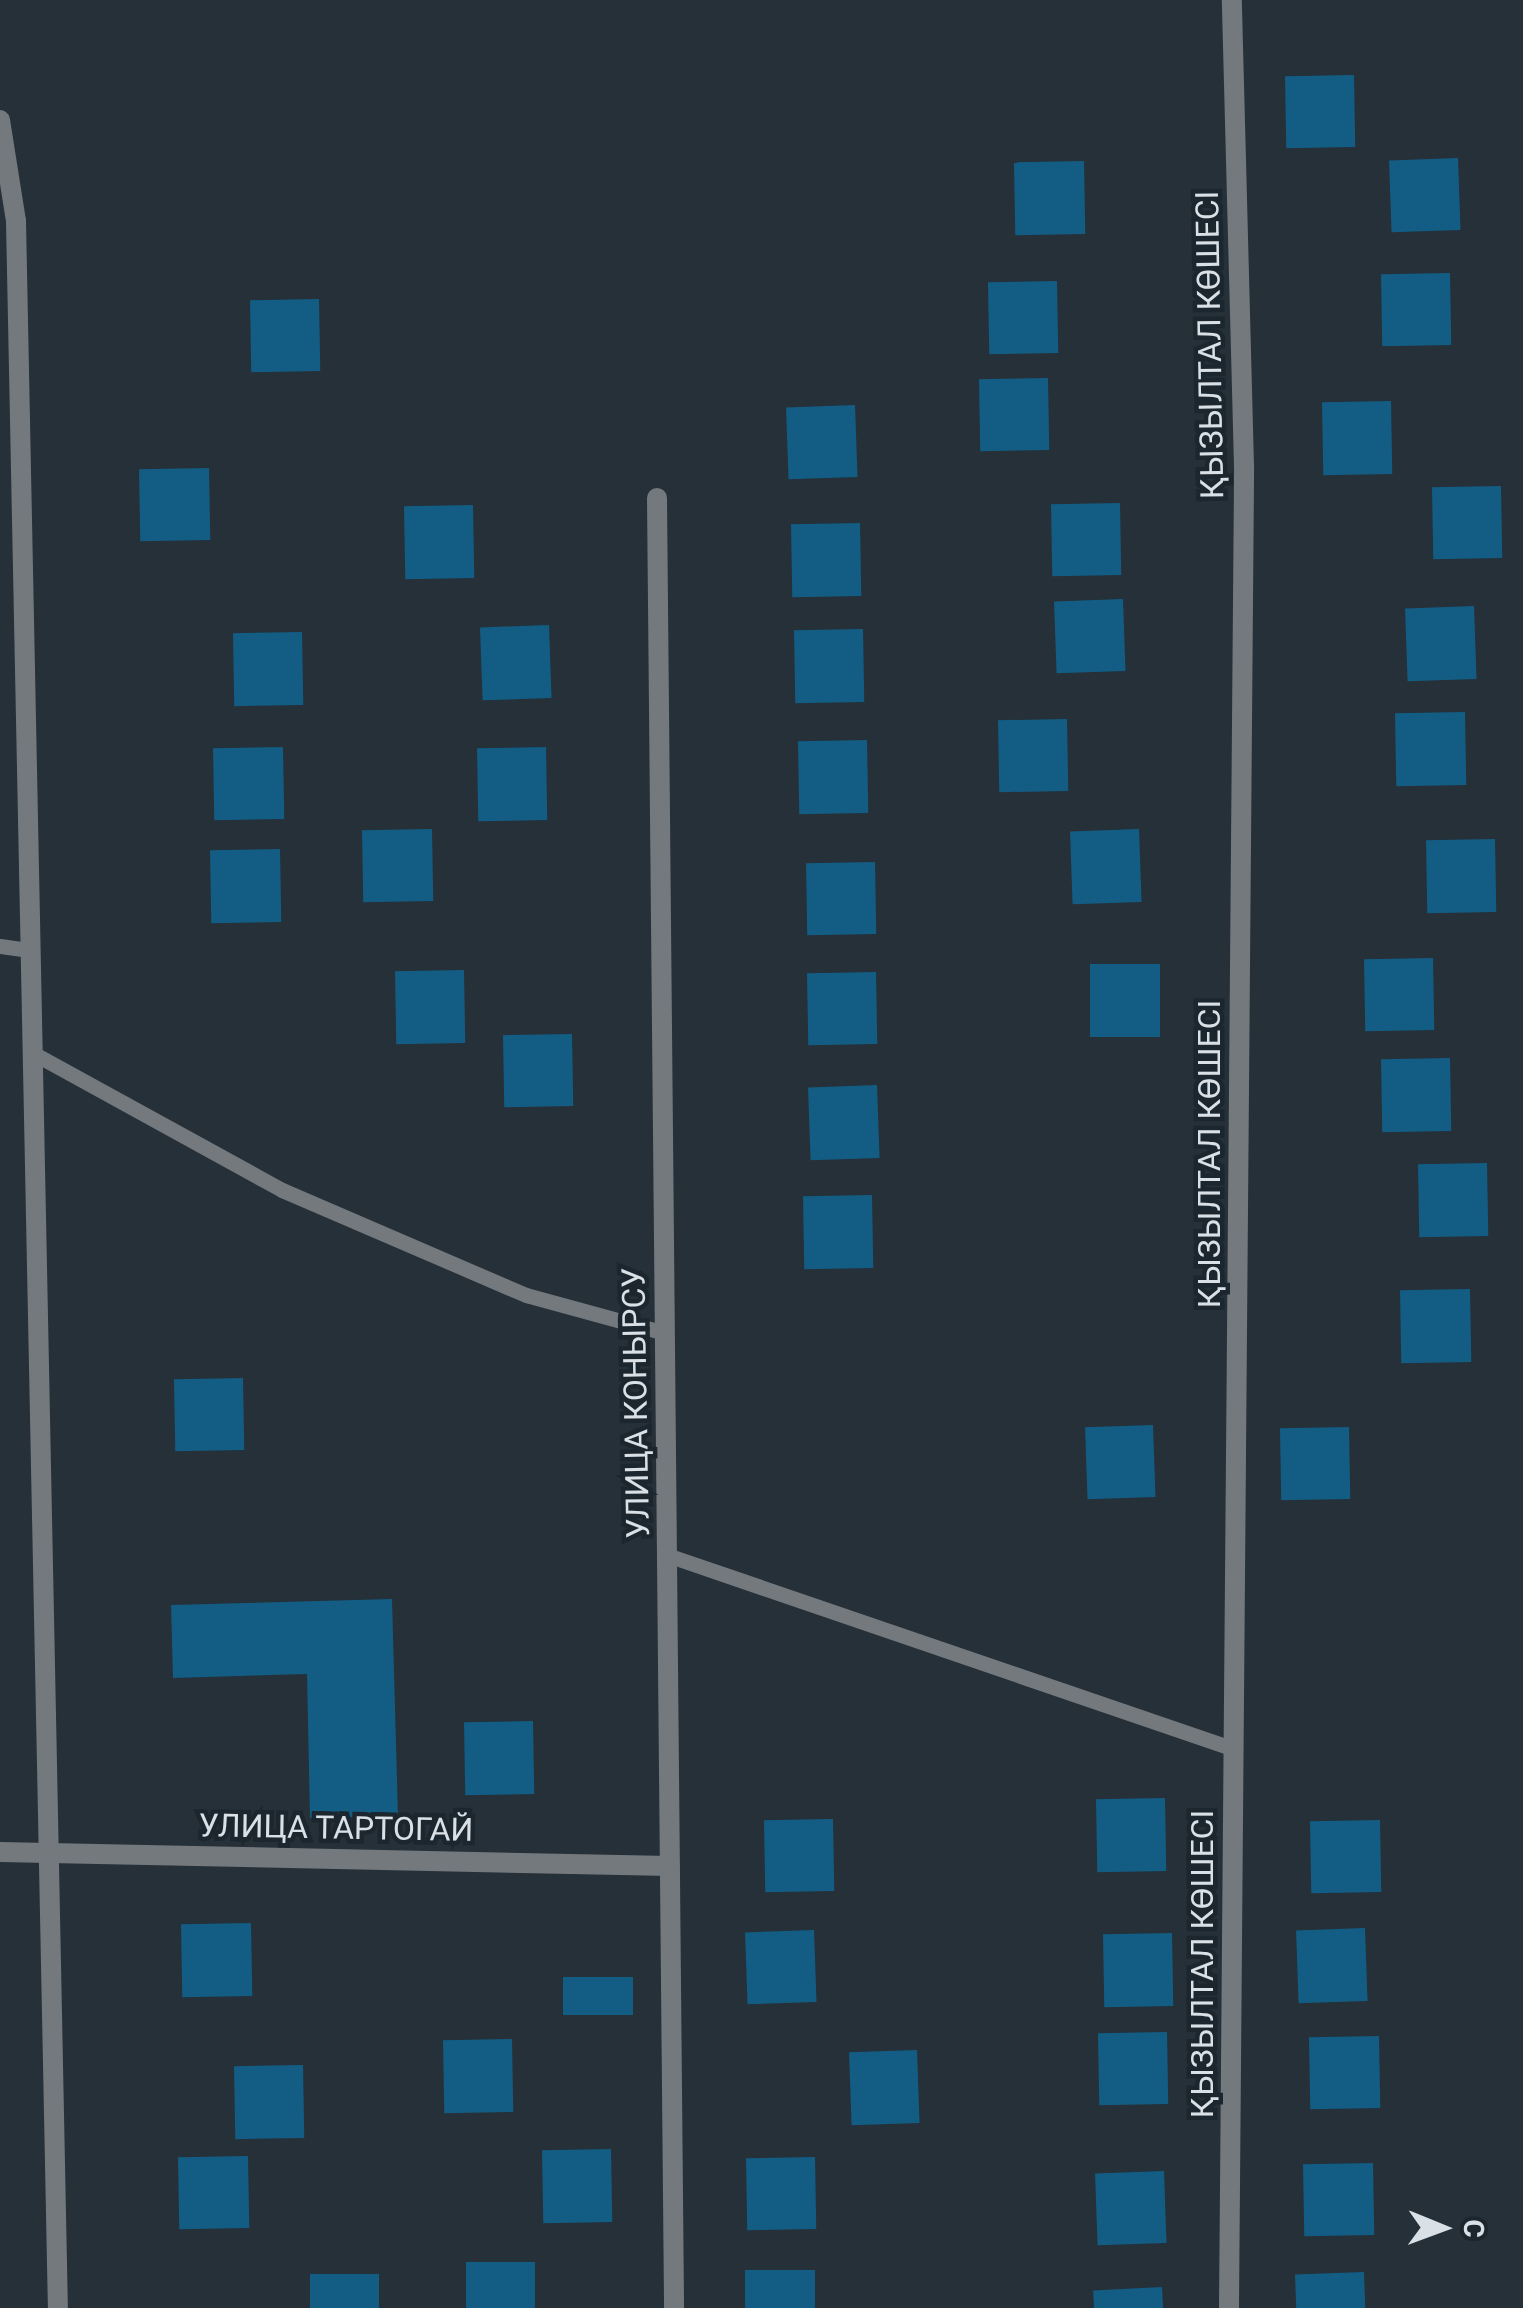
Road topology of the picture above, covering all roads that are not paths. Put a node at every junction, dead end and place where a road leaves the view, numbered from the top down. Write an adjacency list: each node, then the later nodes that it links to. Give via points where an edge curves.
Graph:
1 (1232, 0): 9 (street, ҚЫЗЫЛТАЛ КӨШЕСІ, via 1244,466)
2 (0, 120): 5 (street, via 16,222)
3 (657, 498): 7 (street, УЛИЦА КОНЫРСУ)
4 (0, 946): 5 (lane)
5 (30, 950): 6 (street)
6 (32, 1052): 7 (lane, via 282,1190 526,1295); 10 (street)
7 (665, 1333): 8 (street, УЛИЦА КОНЫРСУ)
8 (667, 1556): 9 (lane); 12 (street, УЛИЦА КОНЫРСУ)
9 (1234, 1749): 15 (street, ҚЫЗЫЛТАЛ КӨШЕСІ)
10 (47, 1851): 11 (street, УЛИЦА ТАРТОГАЙ); 12 (street, УЛИЦА ТАРТОГАЙ); 13 (street)
11 (0, 1852)
12 (670, 1866): 14 (street, УЛИЦА КОНЫРСУ)
13 (58, 2308)
14 (674, 2308)
15 (1229, 2308)

